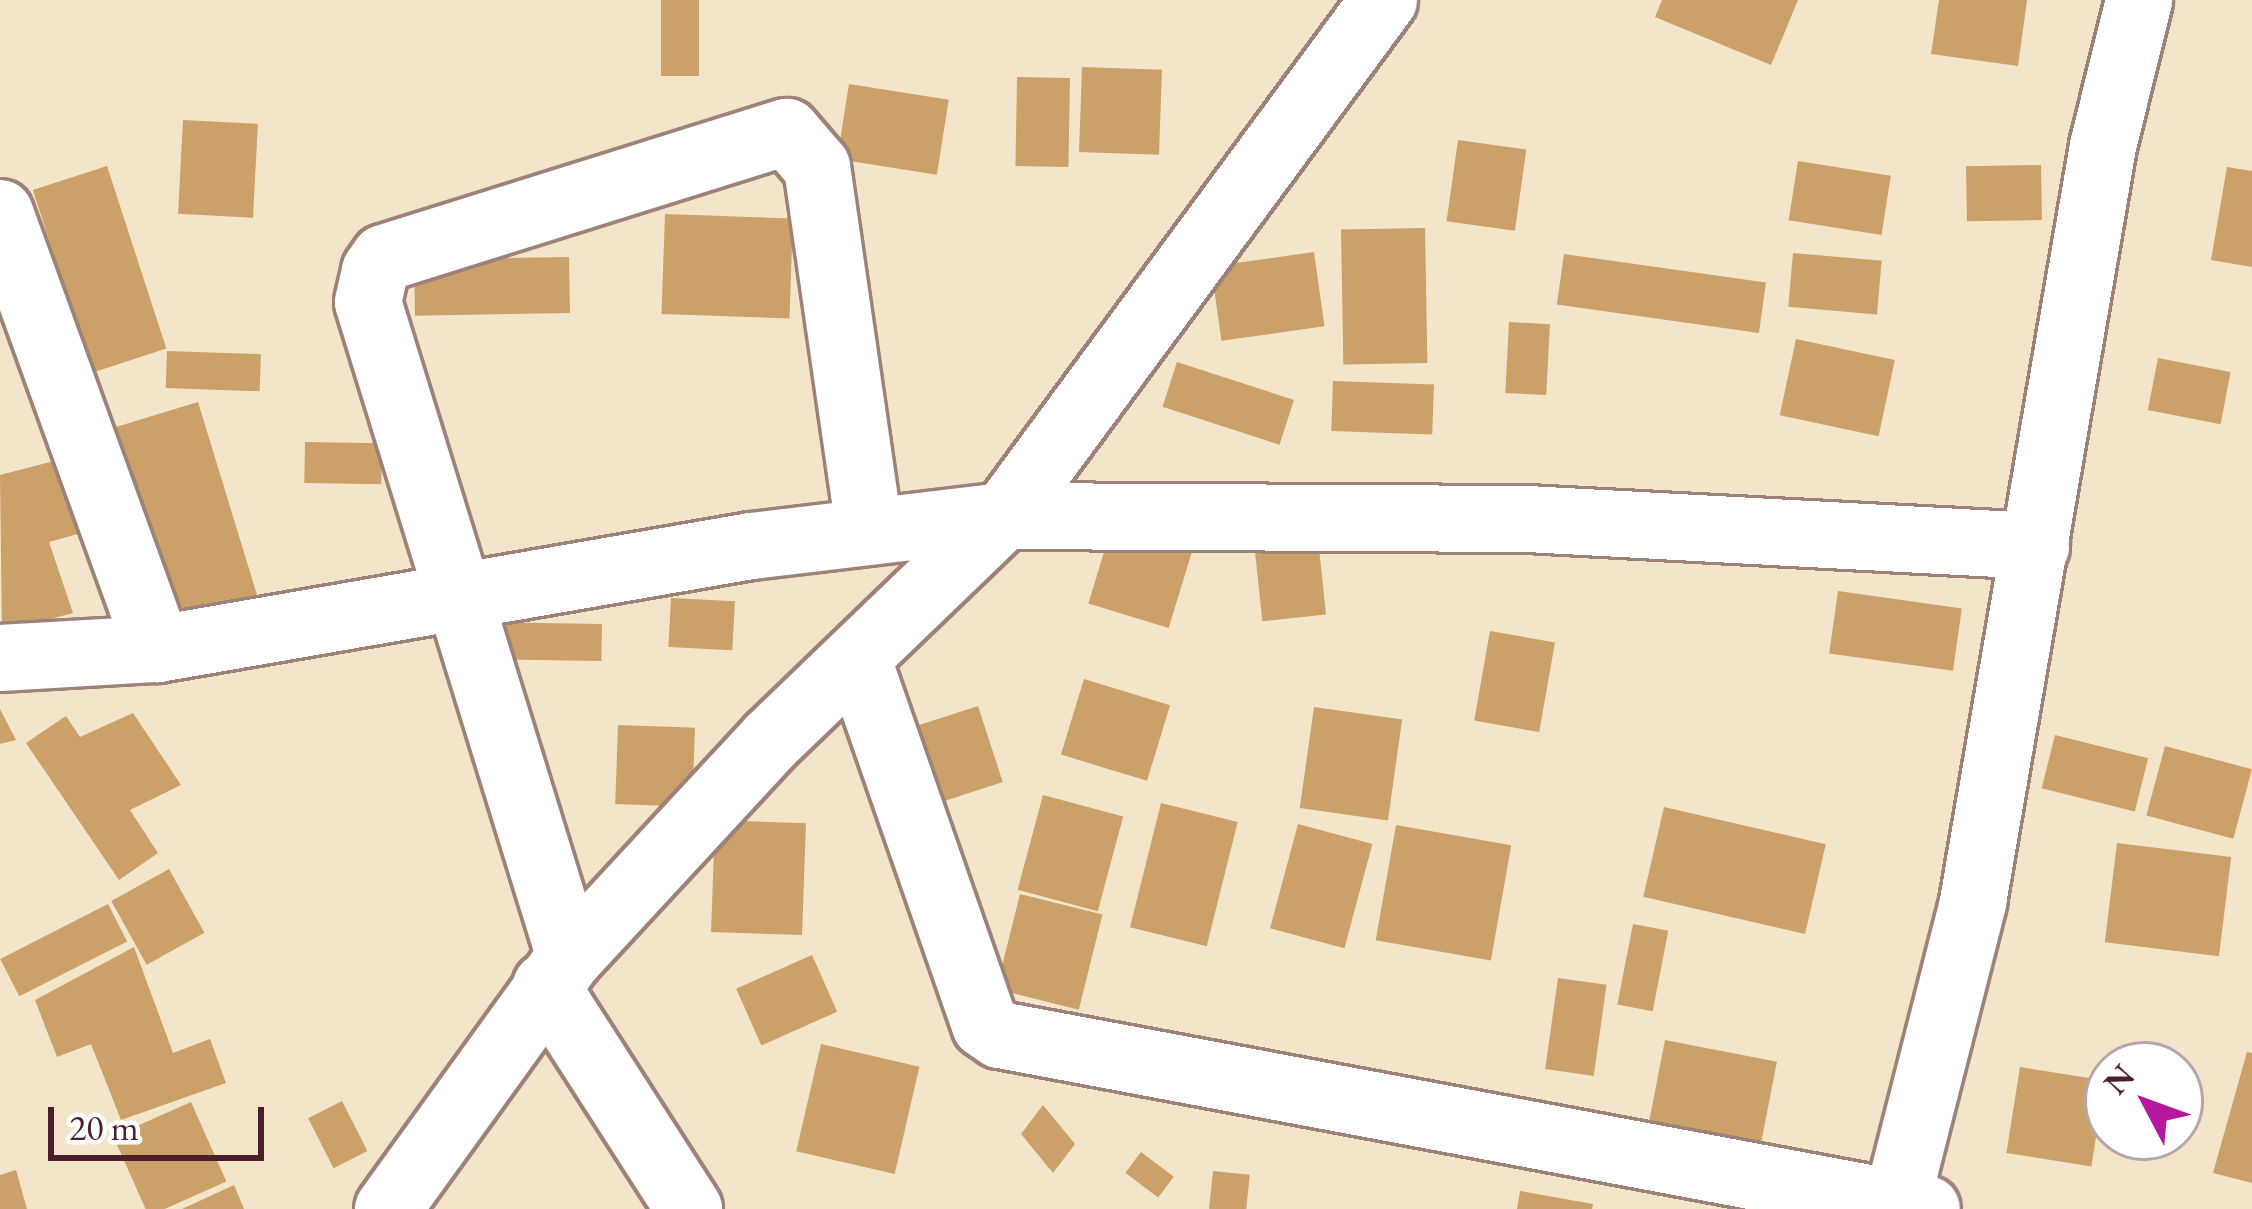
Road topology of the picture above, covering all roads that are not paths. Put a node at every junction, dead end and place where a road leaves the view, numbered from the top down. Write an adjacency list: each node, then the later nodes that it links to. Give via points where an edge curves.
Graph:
1 (1384, 0): 4 (street)
2 (2139, 0): 6 (street, via 2103,146)
3 (0, 213): 8 (street)
4 (1004, 516): 5 (street); 6 (street, via 1527,519); 10 (street)
5 (869, 529): 7 (street); 7 (street, via 817,166 787,131 764,130 384,258 375,271 368,302)
6 (2036, 547): 12 (street, via 1973,902)
7 (464, 600): 8 (street); 11 (street)
8 (158, 649): 9 (street)
9 (0, 658)
10 (859, 663): 11 (street, via 771,740); 12 (street, via 985,1025 1000,1035)
11 (558, 972): 13 (street); 14 (street)
12 (1906, 1207)
13 (388, 1209)
14 (689, 1209)

